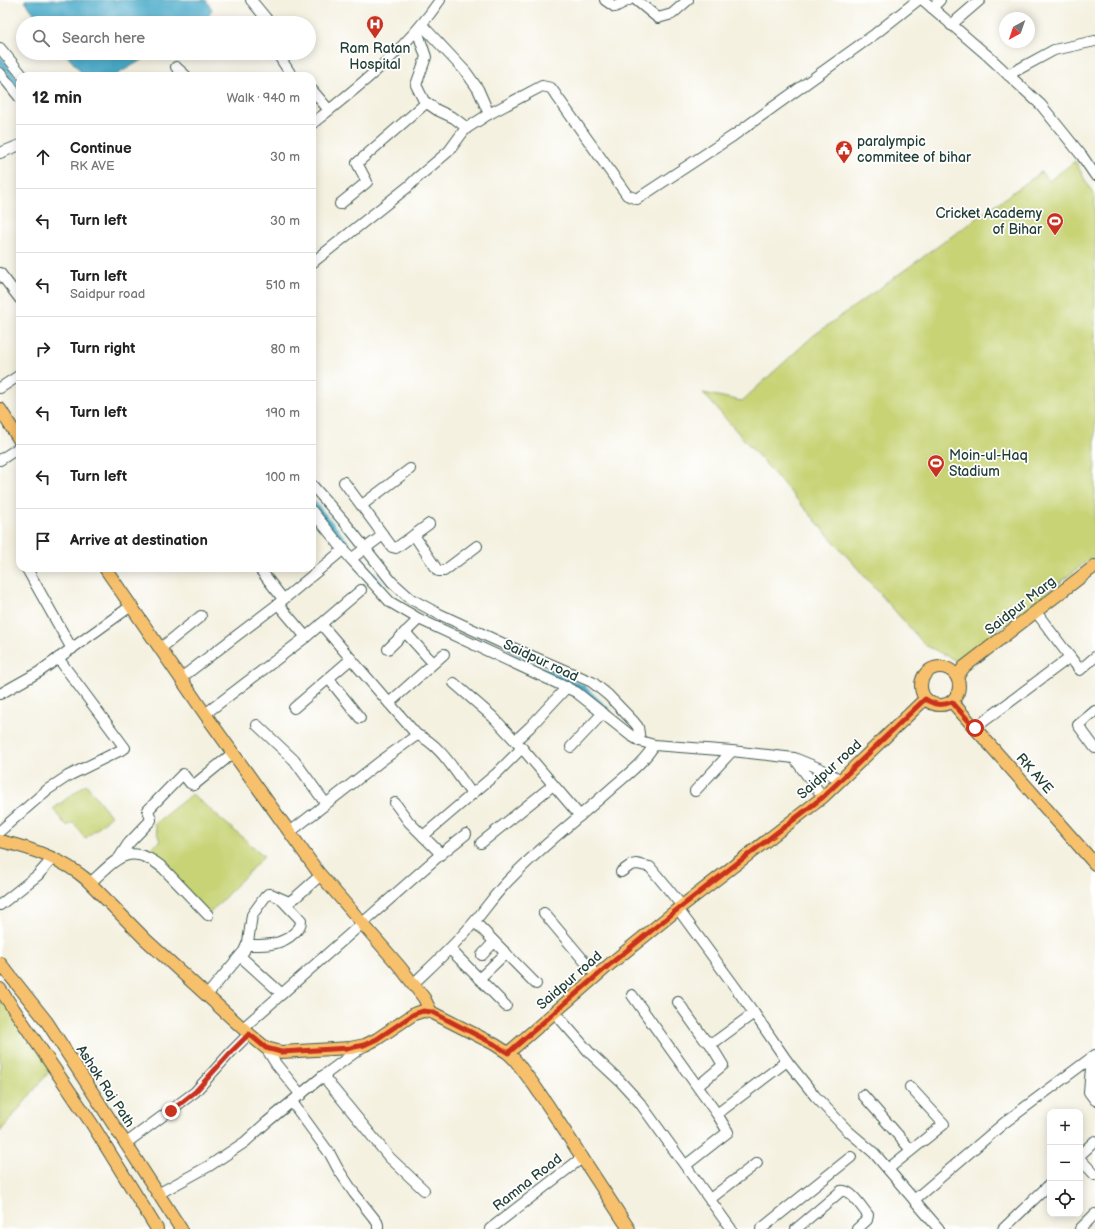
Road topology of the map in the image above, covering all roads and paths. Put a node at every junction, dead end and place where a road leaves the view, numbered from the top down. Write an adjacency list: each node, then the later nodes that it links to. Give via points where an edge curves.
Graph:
1 (251, 0): 12 (street)
2 (440, 0): 14 (street)
3 (605, 0): 4 (street, via 615,7)
4 (629, 0)
5 (636, 0): 6 (street, via 658,18 672,14)
6 (688, 0)
7 (918, 0): 28 (street, via 733,136 637,199 627,195 551,88 542,86)
8 (923, 0): 11 (street)
9 (940, 0): 11 (street)
10 (980, 0): 13 (street)
11 (932, 8): 13 (street)
12 (264, 16)
13 (951, 25): 23 (street)
14 (419, 28): 26 (street, via 426,57 416,85); 27 (street, via 380,69); 28 (street, via 466,72)
15 (1095, 41): 23 (street, via 1054,50)
16 (0, 48): 20 (street)
17 (281, 60): 22 (street)
18 (176, 67): 21 (street)
19 (0, 72): 24 (street)
20 (20, 72)
21 (182, 72)
22 (289, 72)
23 (1008, 75): 33 (street, via 1041,105)
24 (16, 93)
25 (316, 95): 27 (street)
26 (426, 103): 30 (street); 34 (street, via 357,163 367,182)
27 (329, 110): 29 (street)
28 (490, 114): 30 (street)
29 (316, 121)
30 (467, 128): 35 (street, via 449,151 409,186)
31 (16, 147): 32 (street)
32 (0, 153)
33 (1095, 175)
34 (340, 204)
35 (316, 260)
36 (0, 273): 37 (street)
37 (16, 294)
38 (16, 378): 39 (street)
39 (0, 388)
40 (0, 409): 41 (main road)
41 (16, 435)
42 (16, 450): 43 (street)
43 (0, 460)
44 (410, 469): 47 (street)
45 (344, 482): 47 (street)
46 (316, 491): 54 (street)
47 (362, 505): 50 (street)
48 (316, 516): 53 (street, Saidpur road)
49 (429, 524): 51 (street)
50 (383, 535): 51 (street, via 394,548); 54 (street)
51 (414, 535): 52 (street, via 438,571 444,571)
52 (477, 546)
53 (344, 549): 54 (street, Saidpur road); 60 (street)
54 (358, 554): 63 (street, via 392,582); 63 (street, Saidpur road, via 390,602)
55 (1095, 566): 65 (main road, Saidpur Marg)
56 (29, 572): 72 (street)
57 (108, 572): 64 (main road)
58 (262, 572): 62 (street)
59 (316, 572): 62 (street)
60 (316, 572)
61 (361, 590): 68 (street)
62 (280, 601): 70 (street); 81 (street)
63 (407, 605): 67 (street, Saidpur road); 85 (street, via 464,625 592,682)
64 (131, 606): 71 (main road); 72 (street)
65 (1036, 612): 75 (street); 80 (main road, Saidpur Marg)
66 (201, 616): 71 (street)
67 (419, 619): 69 (street); 84 (street, Saidpur road)
68 (321, 624): 70 (street); 78 (street)
69 (405, 632): 73 (street); 79 (street)
70 (306, 637): 93 (street)
71 (161, 648): 81 (main road)
72 (72, 649): 77 (street)
73 (388, 649)
74 (444, 654): 79 (street)
75 (1070, 657): 76 (street, via 1080,670); 96 (street)
76 (1095, 657)
77 (58, 658): 86 (street); 114 (street, via 125,748 68,776)
78 (351, 659): 82 (street); 89 (street)
79 (433, 663): 89 (street)
80 (957, 671): 87 (main road, via 937,666 927,670 921,679 920,690); 88 (main road, via 959,689)
81 (181, 678): 93 (main road)
82 (329, 679): 90 (street); 94 (street)
83 (454, 683): 99 (street)
84 (567, 687): 85 (street, Saidpur road, via 576,692); 99 (street)
85 (592, 693): 92 (street, Saidpur road); 98 (street, via 636,724)
86 (0, 694)
87 (925, 699): 88 (main road, via 938,705); 106 (main road, Saidpur road)
88 (952, 702): 96 (main road, RK AVE)
89 (389, 703): 97 (street)
90 (294, 708)
91 (1095, 711): 102 (street, via 1078,725)
92 (603, 713): 98 (street, Saidpur road); 101 (street)
93 (205, 714): 104 (main road)
94 (360, 718)
95 (257, 725): 112 (street, via 294,760)
96 (975, 728): 123 (main road, RK AVE)
97 (417, 735): 109 (street, via 425,738 439,750); 112 (street)
98 (640, 741): 100 (street, Saidpur road)
99 (518, 744): 107 (street); 109 (street, via 497,773)
100 (654, 745): 103 (street, Saidpur road); 113 (street, via 647,755)
101 (571, 747)
102 (1095, 748)
103 (732, 751): 105 (street, Saidpur road); 108 (street)
104 (233, 753): 115 (main road); 122 (street, via 194,785 183,774 148,810 152,820 128,844)
105 (794, 758): 106 (street, Saidpur road); 110 (street)
106 (841, 780): 110 (main road, Saidpur road)
107 (553, 785): 113 (street); 119 (street)
108 (695, 791)
109 (472, 794): 117 (street)
110 (823, 797): 129 (main road, Saidpur road)
111 (395, 803): 117 (street)
112 (326, 804): 115 (street)
113 (580, 816): 132 (street, via 511,878)
114 (0, 831)
115 (290, 832): 125 (main road)
116 (466, 834): 120 (street)
117 (423, 836): 120 (street)
118 (0, 841): 121 (main road)
119 (481, 843)
120 (441, 854): 133 (street)
121 (53, 858): 126 (main road, via 78,872); 128 (street, via 38,875)
122 (119, 858): 126 (street); 131 (street, via 128,854 156,862)
123 (1095, 864)
124 (621, 872): 129 (street, via 637,864 650,868)
125 (321, 875): 127 (street, via 293,900 289,902); 133 (main road)
126 (90, 883): 147 (main road, via 145,939)
127 (281, 899): 135 (street, via 268,894 258,905 252,915); 135 (street, via 301,920 299,928 281,942)
128 (0, 905)
129 (680, 907): 141 (main road, Saidpur road); 153 (street)
130 (544, 913): 141 (street)
131 (208, 915)
132 (474, 922): 134 (street); 136 (street)
133 (362, 923): 143 (main road); 146 (street)
134 (494, 942): 137 (street); 138 (street)
135 (247, 945): 139 (street)
136 (450, 949): 142 (street); 143 (street)
137 (506, 953): 142 (street); 144 (street)
138 (482, 955)
139 (240, 956): 146 (street); 147 (street)
140 (0, 963): 171 (main road, Ashok Raj Path, via 47,1022)
141 (596, 975): 152 (main road, Saidpur road)
142 (479, 979): 150 (street)
143 (413, 984): 151 (main road)
144 (536, 984)
145 (0, 989): 184 (main road, via 92,1124)
146 (282, 994): 154 (street)
147 (207, 995): 154 (main road)
148 (632, 995): 163 (street)
149 (678, 1002): 155 (street)
150 (506, 1006)
151 (432, 1012): 156 (main road, via 414,1014); 158 (main road)
152 (555, 1013): 158 (main road, Saidpur road); 178 (street, via 590,1053 640,1103)
153 (754, 1013): 155 (street, via 716,1041); 161 (street)
154 (246, 1031): 157 (main road); 171 (street, via 195,1092)
155 (709, 1042): 163 (street, via 723,1065)
156 (364, 1045): 157 (main road, via 281,1052); 162 (street)
157 (266, 1048): 165 (street)
158 (508, 1053): 174 (main road, via 534,1085)
159 (1095, 1055): 186 (street, via 1004,1123)
160 (1095, 1059): 167 (street, via 1091,1068 1089,1092)
161 (787, 1061): 169 (street); 179 (street, via 815,1096)
162 (323, 1076): 165 (street); 182 (street, via 389,1157)
163 (698, 1086): 169 (street)
164 (910, 1087): 172 (street, via 944,1124)
165 (300, 1095): 168 (street)
166 (863, 1095): 172 (street)
167 (1095, 1100)
168 (292, 1102): 183 (street, via 252,1137 209,1166); 190 (street, via 377,1222)
169 (717, 1114): 178 (street, via 728,1132)
170 (1095, 1141): 173 (street)
171 (125, 1144): 183 (main road, Ashok Raj Path)
172 (911, 1150): 179 (street)
173 (1083, 1152)
174 (583, 1157): 191 (street, Ramna Road); 192 (main road)
175 (852, 1157): 194 (street)
176 (1083, 1162): 180 (street)
177 (757, 1163): 185 (street)
178 (686, 1165): 185 (street)
179 (888, 1168): 186 (street)
180 (1095, 1175)
181 (1047, 1187): 198 (street)
182 (424, 1190)
183 (155, 1191): 184 (main road); 189 (main road, Ashok Raj Path)
184 (137, 1196): 188 (main road)
185 (710, 1199): 193 (street)
186 (914, 1200): 197 (street)
187 (1095, 1214): 199 (street)
188 (157, 1229)
189 (181, 1229)
190 (378, 1229)
191 (490, 1229)
192 (629, 1229)
193 (731, 1229)
194 (761, 1229)
195 (796, 1229): 196 (street, via 845,1190 868,1215 867,1220)
196 (857, 1229)
197 (939, 1229)
198 (1003, 1229)
199 (1080, 1229)

